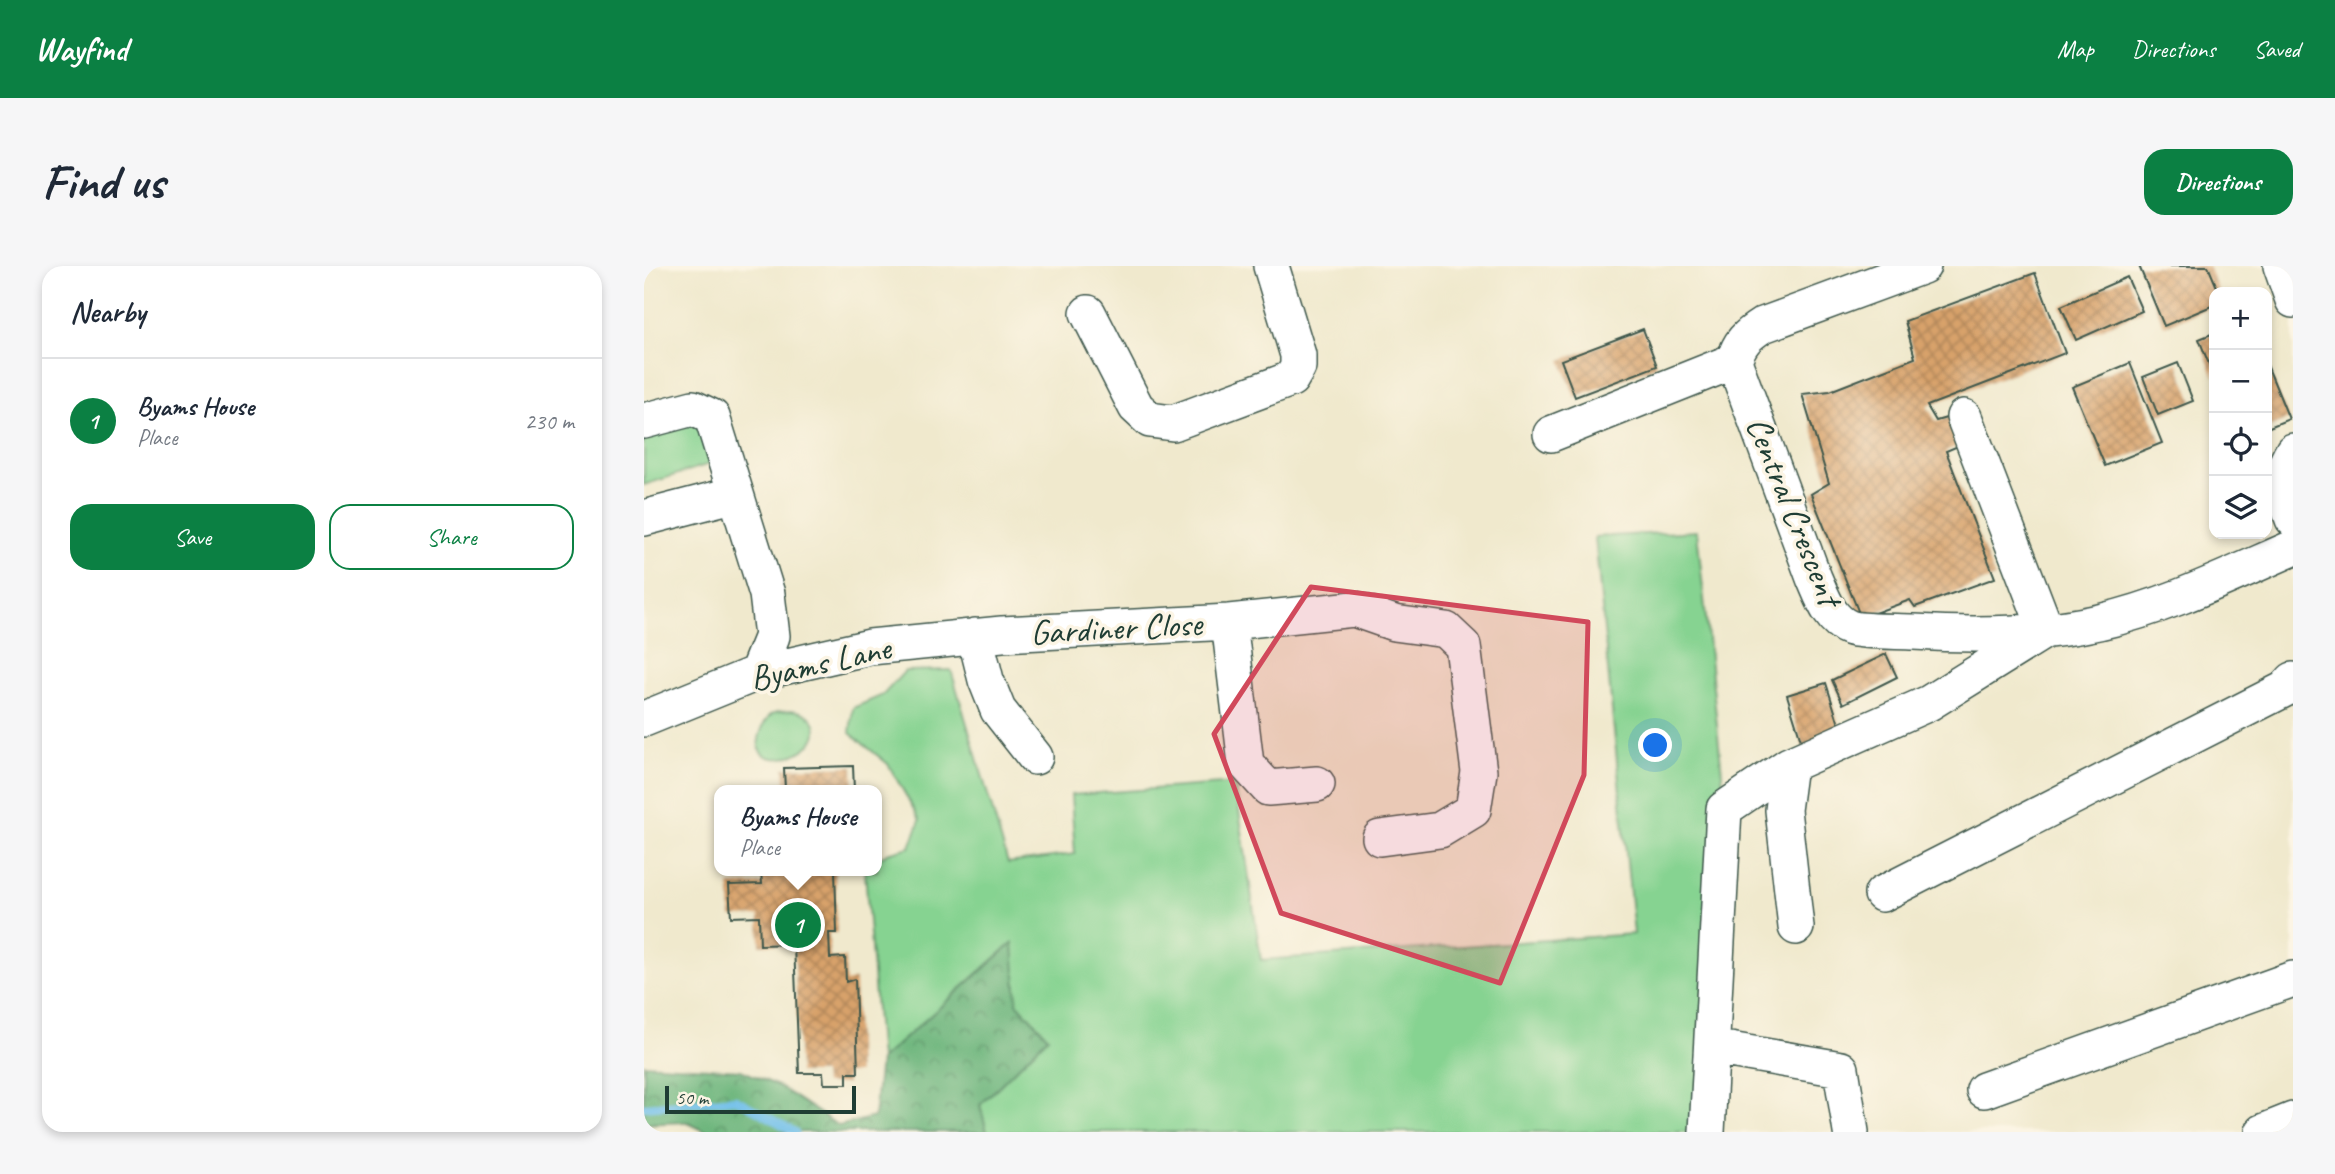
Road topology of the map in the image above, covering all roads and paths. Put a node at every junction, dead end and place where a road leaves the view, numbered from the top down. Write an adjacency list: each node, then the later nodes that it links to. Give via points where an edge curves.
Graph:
1 (1271, 266): 5 (street, via 1298,355 1291,379 1172,424 1150,420 1136,407)
2 (1923, 266): 6 (street, via 1763,325 1744,339)
3 (2281, 266): 4 (street)
4 (2293, 300)
5 (1088, 313)
6 (1734, 361): 9 (street); 16 (street, Central Crescent, via 1814,578 1835,618 1851,628 1945,634)
7 (1964, 417): 16 (street)
8 (644, 421): 11 (street, via 693,408 712,417)
9 (1551, 434)
10 (2293, 450): 13 (street, via 2280,484)
11 (736, 494): 12 (street); 18 (street, via 767,594 772,636)
12 (644, 518)
13 (2293, 519)
14 (2293, 548): 16 (street, Central Crescent, via 2141,609 2101,622)
15 (1229, 622): 17 (street, Gardiner Close); 23 (street, Gardiner Close, via 1247,764 1268,788); 24 (street, Gardiner Close, via 1354,609 1394,623 1446,631 1464,646 1479,772 1473,810 1440,830)
16 (2046, 630): 22 (street, via 1929,703)
17 (988, 635): 18 (street, Byams Lane, via 870,647); 21 (street, via 986,680 998,710)
18 (757, 673): 20 (street, Byams Lane)
19 (2293, 680): 25 (street, via 2285,689)
20 (644, 719)
21 (1035, 757)
22 (1789, 765): 26 (street, via 1783,810); 28 (street, via 1724,809)
23 (1317, 784)
24 (1380, 838)
25 (1882, 894)
26 (1796, 927)
27 (2293, 979): 29 (street)
28 (1712, 1048): 31 (street); 32 (street, via 1842,1069)
29 (1984, 1090)
30 (2293, 1120): 33 (street)
31 (1707, 1132)
32 (1851, 1132)
33 (2263, 1132)

